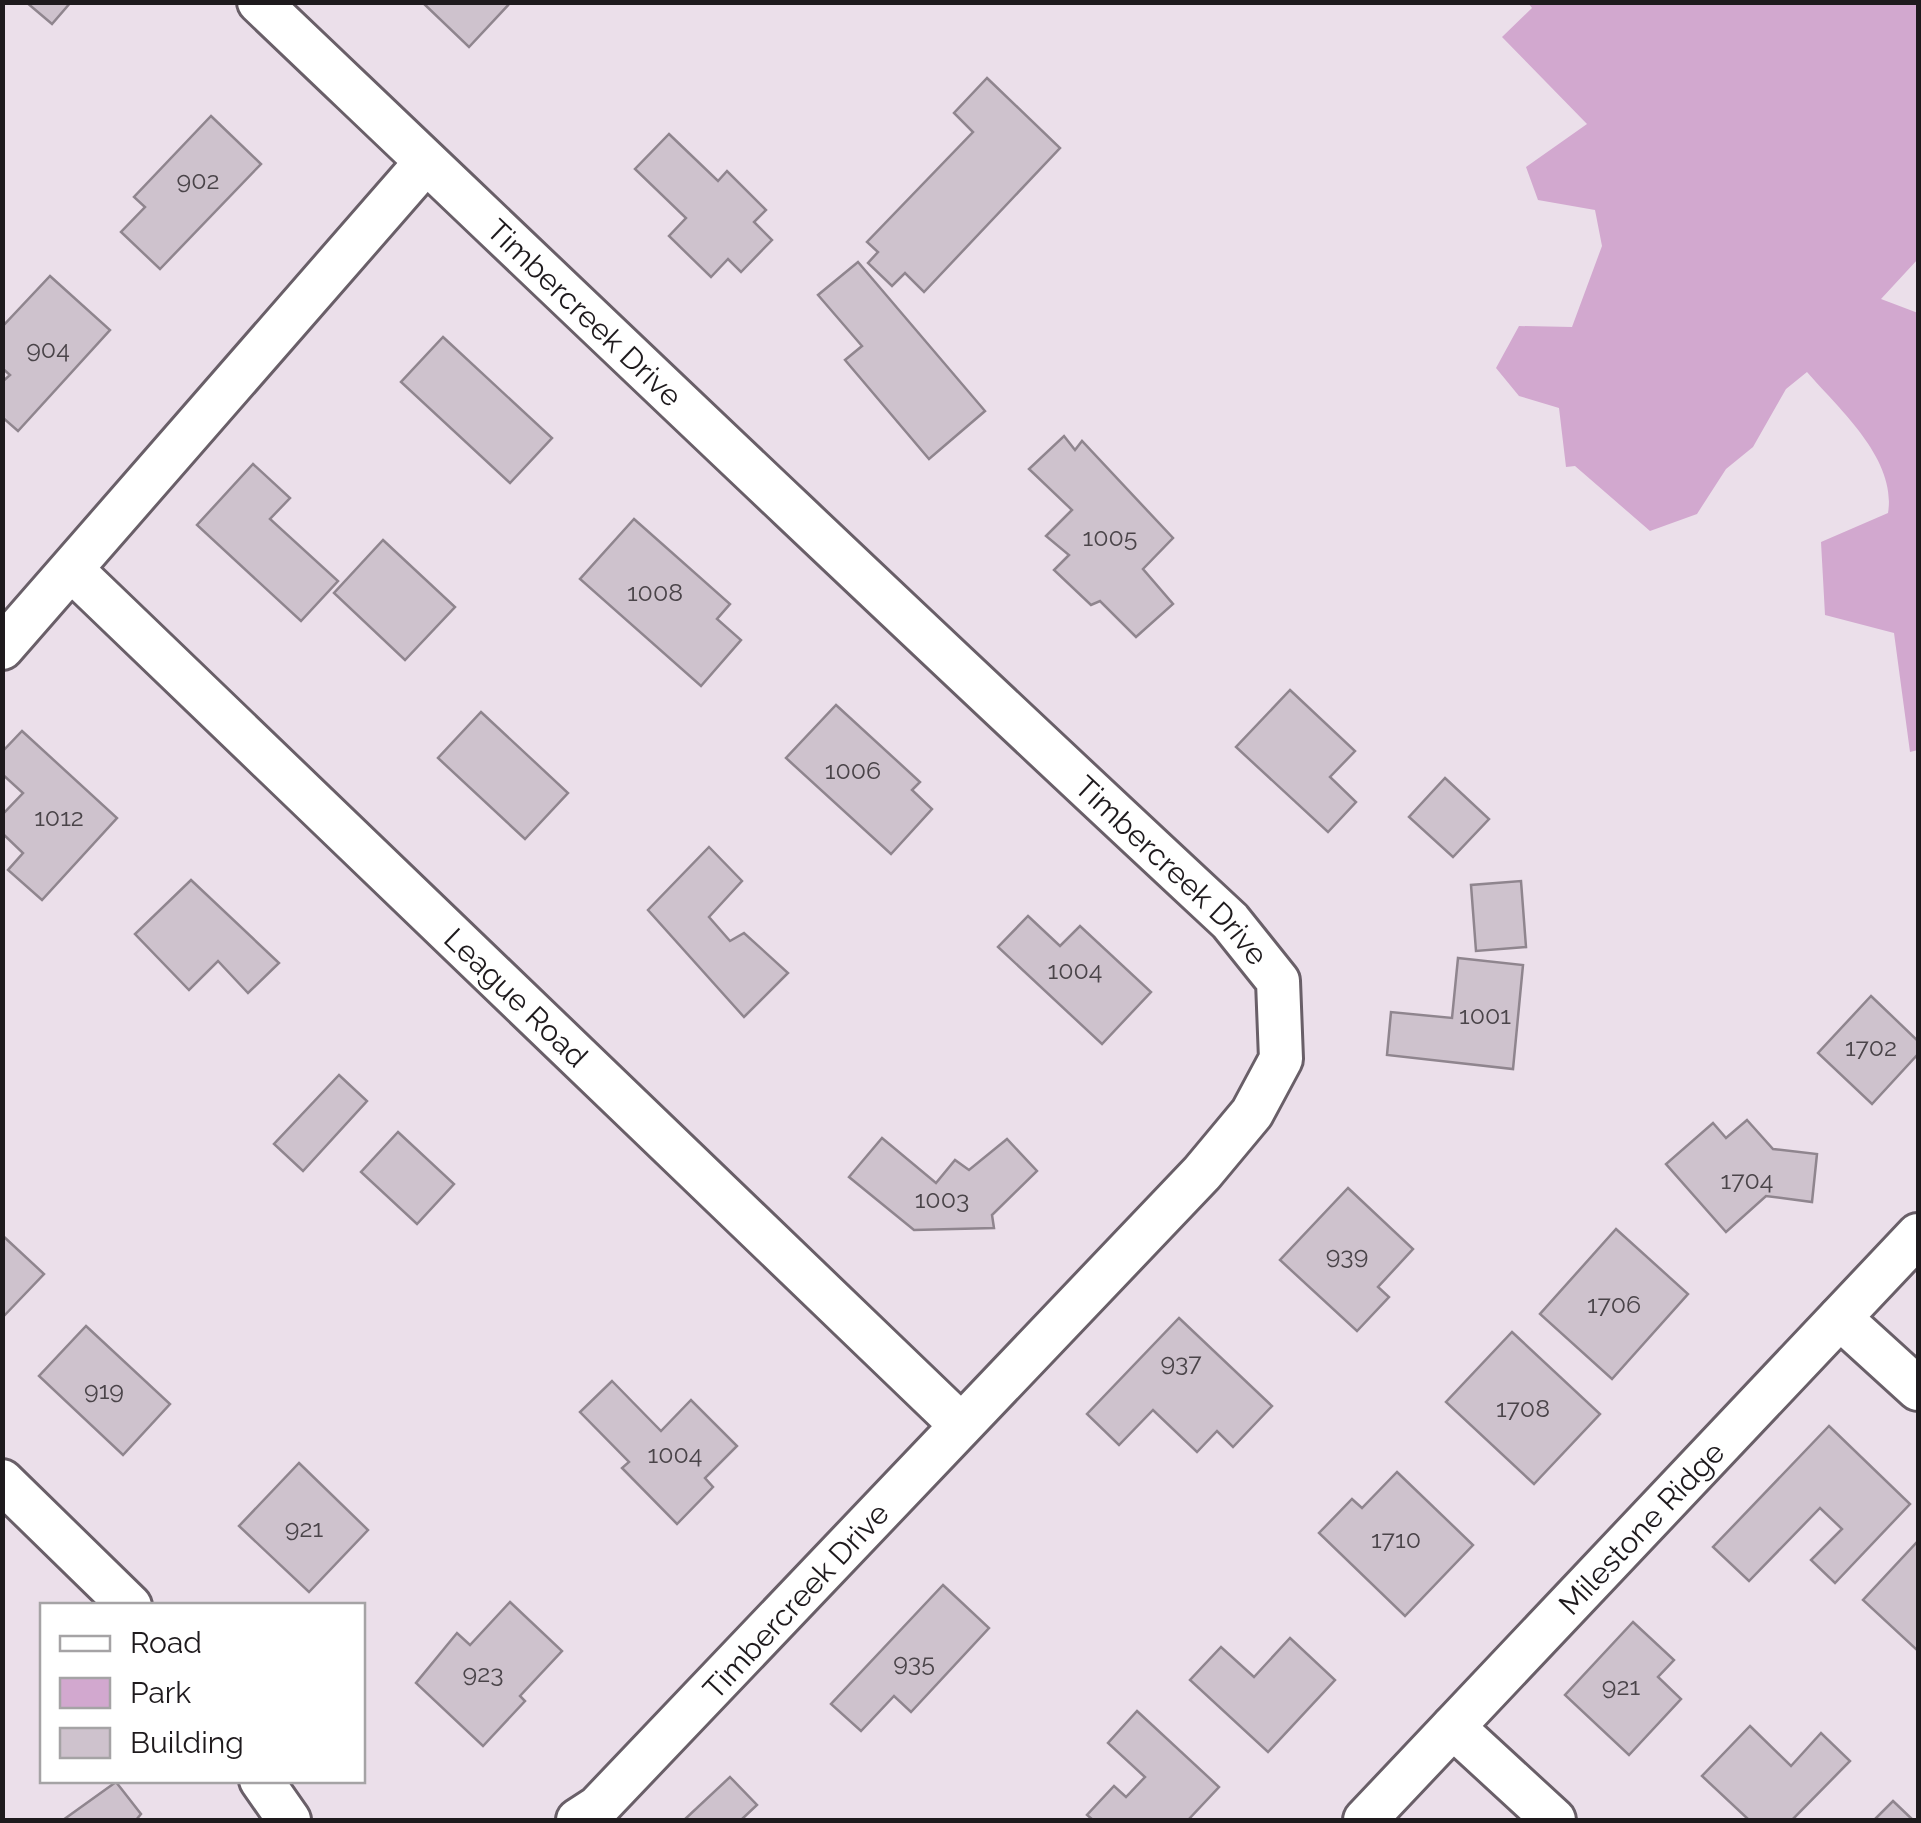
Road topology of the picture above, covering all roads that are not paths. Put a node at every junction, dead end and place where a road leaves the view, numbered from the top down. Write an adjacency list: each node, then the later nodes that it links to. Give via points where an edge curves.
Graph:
1 (259, 2): 2 (street, Timbercreek Drive)
2 (426, 162): 3 (street); 8 (street, Timbercreek Drive, via 1230,922 1278,982 1282,1059 1252,1113)
3 (72, 571): 4 (street); 8 (street, League Road)
4 (2, 648)
5 (1918, 1235): 6 (street, Milestone Ridge)
6 (1840, 1318): 7 (street); 11 (street, Milestone Ridge)
7 (1918, 1388)
8 (961, 1424): 14 (street, Timbercreek Drive, via 712,1692)
9 (2, 1481): 10 (street)
10 (127, 1603)
11 (1453, 1727): 15 (street, Milestone Ridge); 16 (street)
12 (264, 1783): 13 (street)
13 (290, 1820)
14 (578, 1820)
15 (1365, 1820)
16 (1554, 1820)

